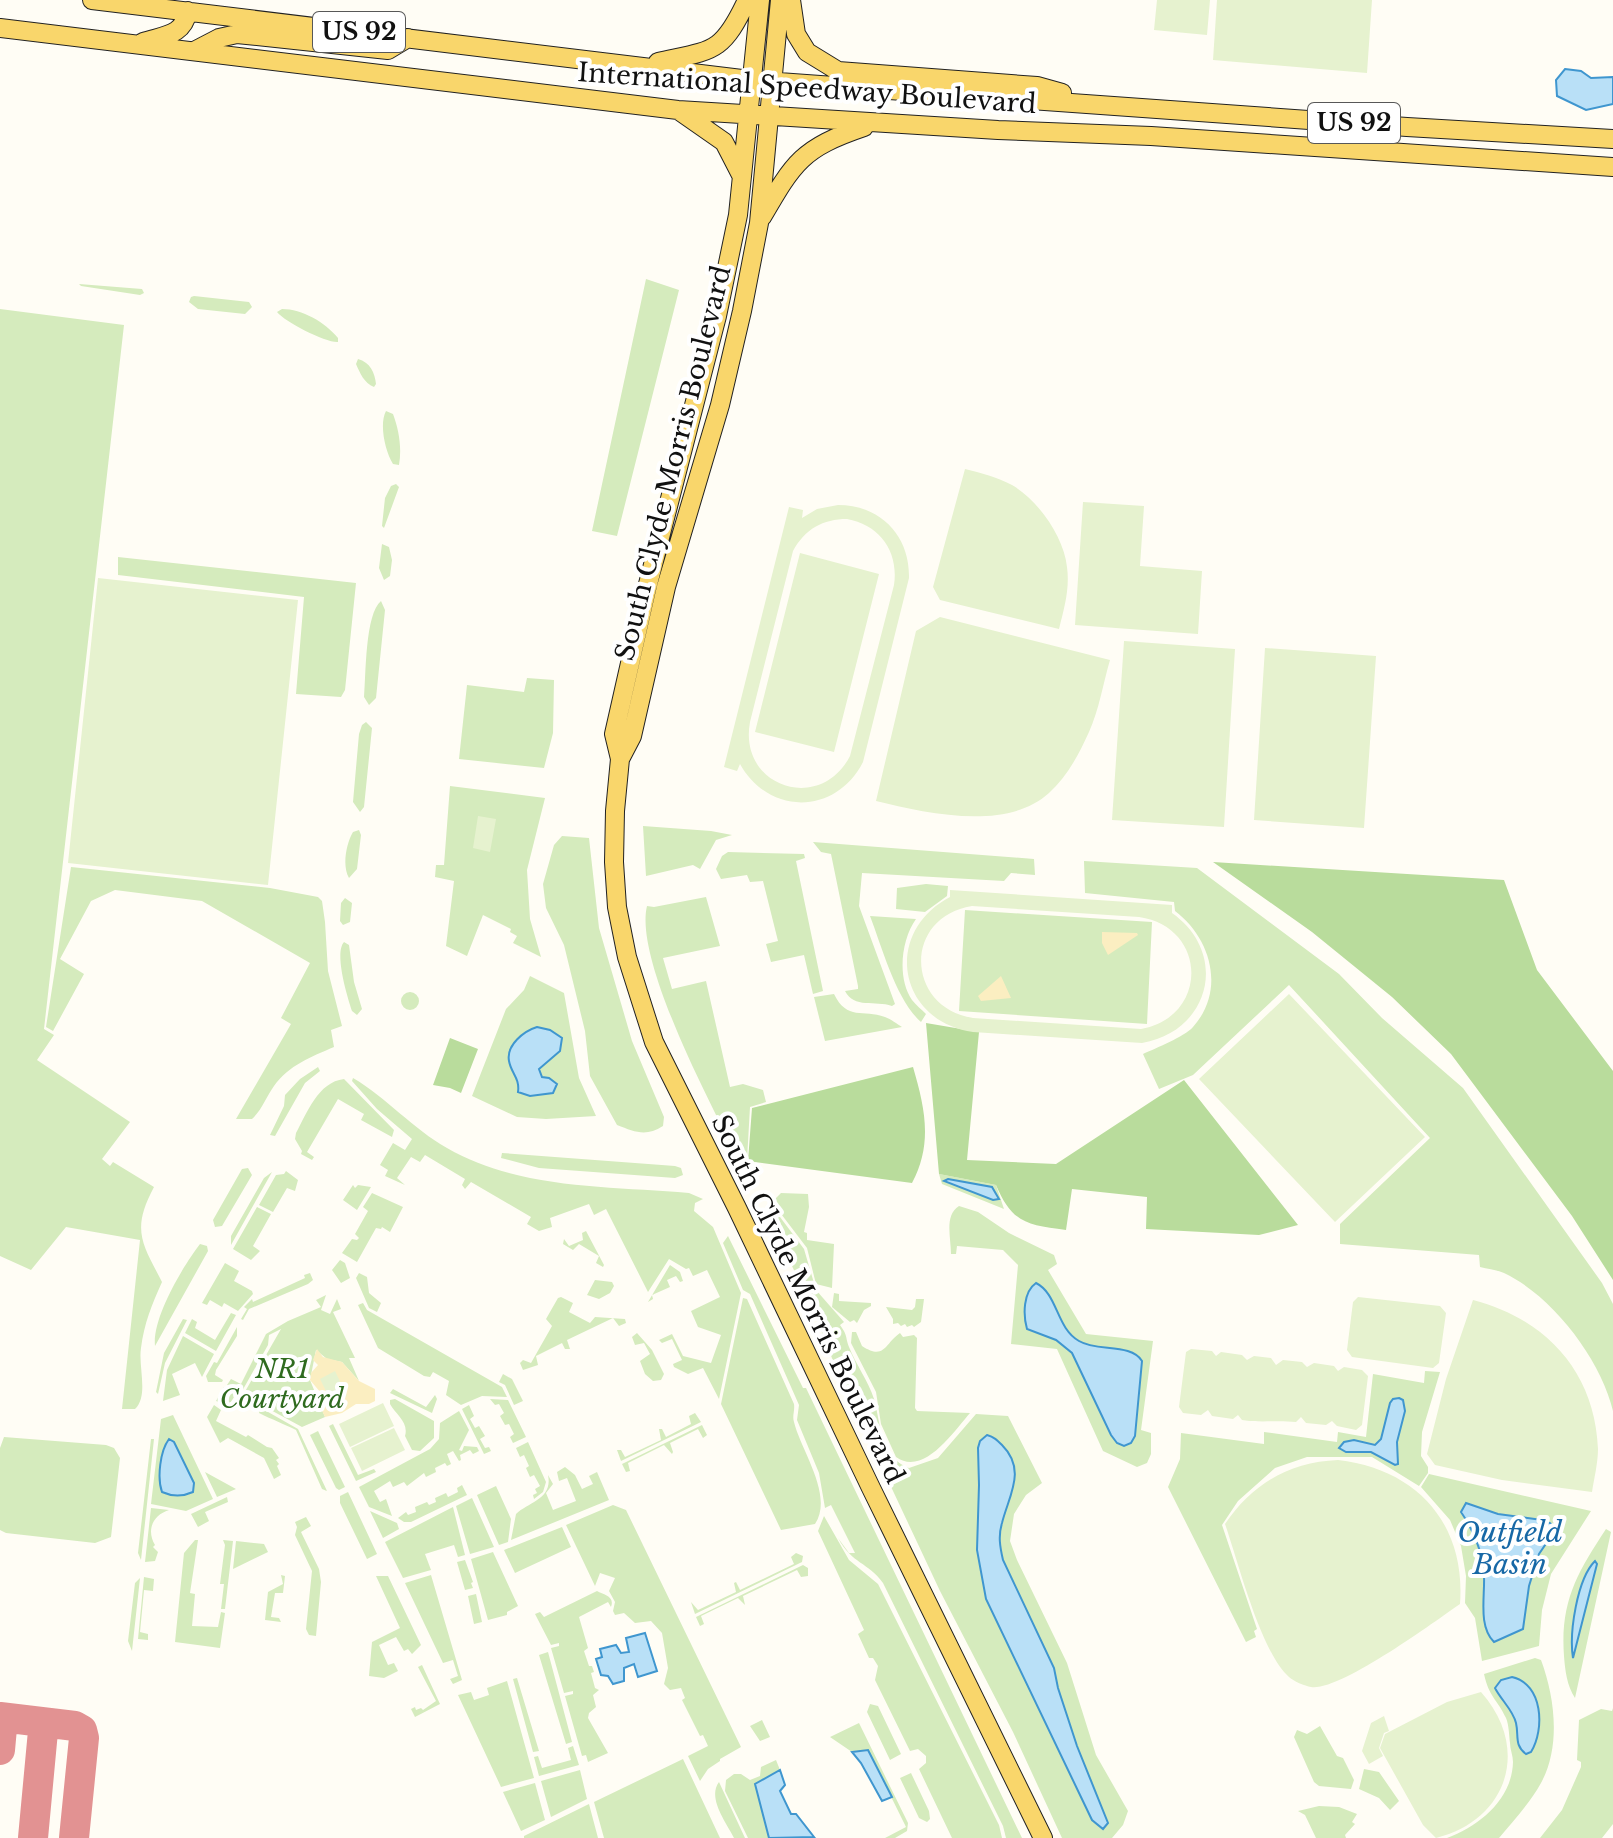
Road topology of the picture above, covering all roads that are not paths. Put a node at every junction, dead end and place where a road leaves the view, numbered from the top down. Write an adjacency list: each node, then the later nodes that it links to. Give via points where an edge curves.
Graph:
1 (92, 0): 6 (main road, International Speedway Boulevard / US 92)
2 (747, 0): 11 (main road, via 733,29 717,46)
3 (760, 0): 12 (main road, South Clyde Morris Boulevard)
4 (780, 0): 13 (main road, South Clyde Morris Boulevard)
5 (791, 0): 14 (main road, via 796,34 807,52 838,71 1037,86)
6 (188, 11): 8 (main road, International Speedway Boulevard / US 92); 9 (main road, via 180,31)
7 (0, 28): 9 (main road, International Speedway Boulevard / US 92)
8 (408, 38): 10 (main road, via 388,50 237,34); 11 (main road, International Speedway Boulevard / US 92)
9 (137, 45): 10 (main road, International Speedway Boulevard / US 92)
10 (194, 51): 15 (main road, International Speedway Boulevard / US 92)
11 (641, 65): 12 (main road, International Speedway Boulevard / US 92)
12 (750, 80): 13 (main road, International Speedway Boulevard / US 92); 16 (main road, South Clyde Morris Boulevard)
13 (771, 81): 14 (main road, International Speedway Boulevard / US 92); 17 (main road, South Clyde Morris Boulevard)
14 (1095, 103): 19 (main road, International Speedway Boulevard / US 92)
15 (678, 110): 16 (main road, International Speedway Boulevard / US 92); 23 (main road, via 724,142)
16 (748, 115): 17 (main road, International Speedway Boulevard / US 92); 23 (main road, South Clyde Morris Boulevard)
17 (768, 116): 18 (main road, International Speedway Boulevard / US 92); 24 (main road, South Clyde Morris Boulevard)
18 (875, 123): 21 (main road, International Speedway Boulevard / US 92); 24 (main road, via 809,152 789,170)
19 (1407, 127): 20 (main road, International Speedway Boulevard / US 92); 21 (main road, via 1391,137 1294,130)
20 (1613, 139)
21 (1274, 145): 22 (main road, International Speedway Boulevard / US 92)
22 (1613, 167)
23 (742, 181): 25 (main road, South Clyde Morris Boulevard, via 717,316 614,734)
24 (759, 223): 25 (main road, South Clyde Morris Boulevard, via 720,405 666,587 632,736)
25 (620, 759): 26 (main road, South Clyde Morris Boulevard, via 617,907 654,1042)
26 (1043, 1838)

